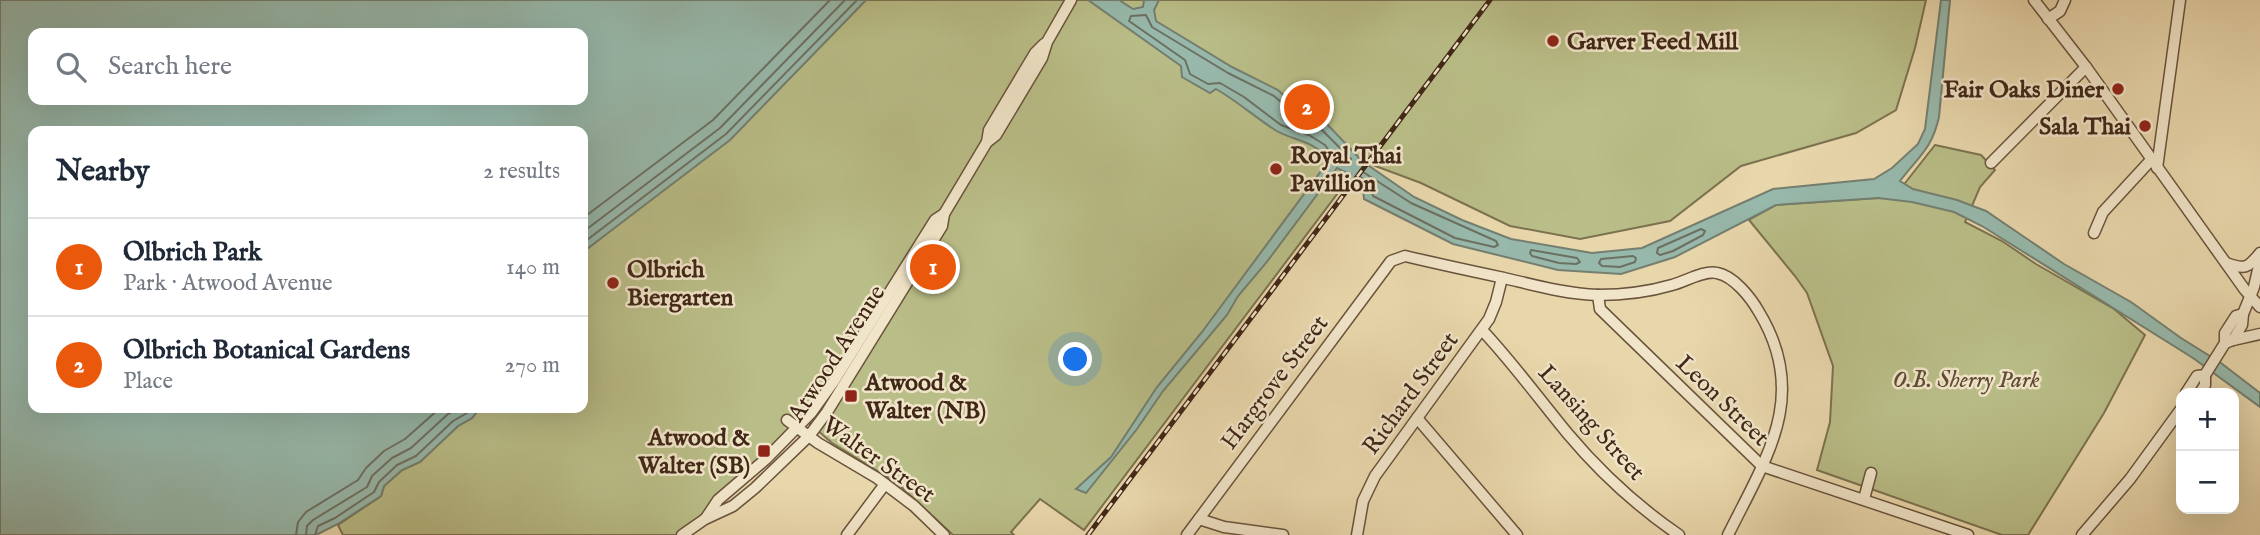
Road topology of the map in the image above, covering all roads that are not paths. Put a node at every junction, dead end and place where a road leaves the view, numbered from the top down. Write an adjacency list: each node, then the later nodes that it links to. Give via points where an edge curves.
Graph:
1 (1071, 0): 9 (street, Atwood Avenue, via 1042,58)
2 (2034, 0): 5 (street)
3 (2066, 0): 5 (street)
4 (2180, 0): 8 (street)
5 (2048, 19): 6 (street)
6 (2086, 67): 7 (street); 8 (street)
7 (1991, 163)
8 (2154, 164): 10 (street, via 2103,212); 13 (street)
9 (944, 214): 28 (street, Atwood Avenue, via 935,220 834,381); 29 (street, Atwood Avenue, via 942,226 859,364)
10 (2094, 233)
11 (2260, 253): 13 (street, via 2241,268)
12 (2260, 261): 16 (street)
13 (2225, 262): 16 (street)
14 (1502, 278): 15 (street); 19 (street, Richard Street); 35 (street, Hargrove Street, via 1405,257 1391,261)
15 (1598, 295): 30 (street, Leon Street, via 1600,309); 30 (street, via 1646,291 1717,272 1734,282 1769,327 1783,382 1776,435)
16 (2250, 297): 17 (street); 18 (street); 21 (street, via 2242,325)
17 (2260, 307)
18 (2260, 316)
19 (1482, 330): 26 (street, Richard Street); 43 (street, Lansing Street, via 1585,453 1626,494)
20 (2260, 334): 21 (street)
21 (2229, 342): 22 (street)
22 (2205, 374): 23 (street, via 2197,376); 24 (street)
23 (2189, 388)
24 (2203, 388)
25 (2176, 417): 46 (street)
26 (1417, 418): 41 (street, Richard Street, via 1372,482); 42 (street)
27 (787, 420): 28 (street, Walter Street)
28 (798, 428): 29 (street, Walter Street); 34 (street, Atwood Avenue, via 718,500)
29 (809, 436): 32 (street, Walter Street); 34 (street, Atwood Avenue, via 733,506)
30 (1762, 466): 33 (street, Leon Street); 44 (street)
31 (1871, 473): 33 (street)
32 (885, 484): 37 (street); 38 (street, Walter Street)
33 (1864, 499): 45 (street, Leon Street)
34 (705, 519): 36 (street, Atwood Avenue)
35 (1199, 519): 39 (street, Hargrove Street); 40 (street)
36 (682, 535)
37 (847, 535)
38 (944, 535)
39 (1187, 535)
40 (1283, 535)
41 (1357, 535)
42 (1517, 535)
43 (1679, 535)
44 (1728, 535)
45 (1968, 535)
46 (2082, 535)

